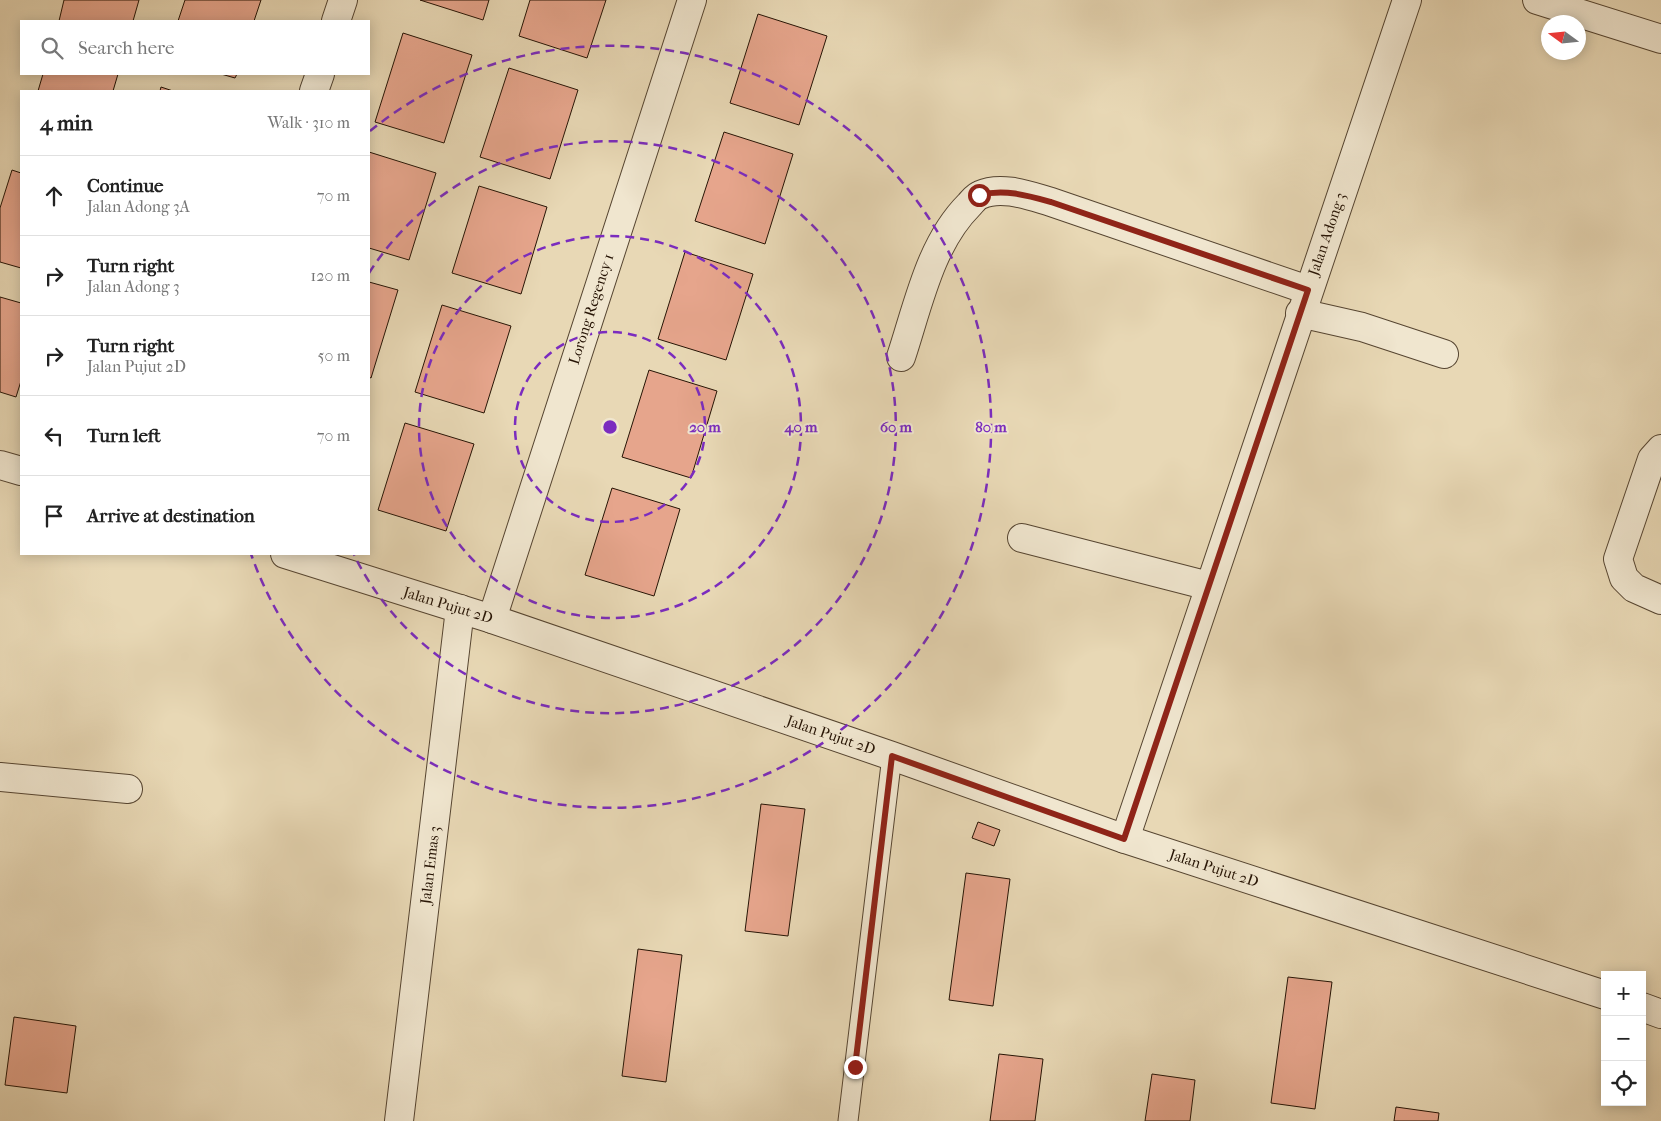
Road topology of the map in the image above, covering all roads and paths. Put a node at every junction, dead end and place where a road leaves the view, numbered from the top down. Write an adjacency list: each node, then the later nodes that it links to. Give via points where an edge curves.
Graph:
1 (343, 0): 5 (street)
2 (692, 0): 20 (street, Lorong Regency 1)
3 (1407, 0): 9 (street, Jalan Adong 3)
4 (1537, 0): 6 (street)
5 (336, 20)
6 (1661, 39)
7 (320, 75): 8 (street)
8 (314, 90)
9 (1304, 302): 10 (street, via 1362,327); 11 (street, via 1051,202 1019,192 993,192 979,195 957,217 930,267); 17 (street, Jalan Adong 3)
10 (1444, 354)
11 (901, 357)
12 (1661, 449): 18 (street, via 1652,459 1618,559 1624,578 1634,588)
13 (0, 465): 14 (street)
14 (20, 471)
15 (1022, 538): 17 (street)
16 (288, 555): 19 (street, Jalan Pujut 2D)
17 (1209, 586): 24 (street, Jalan Adong 3)
18 (1661, 600)
19 (460, 609): 20 (street, Jalan Pujut 2D); 28 (street, Jalan Emas 3)
20 (492, 619): 21 (street, Jalan Pujut 2D)
21 (892, 756): 24 (street, Jalan Pujut 2D); 29 (lane)
22 (0, 777): 23 (street)
23 (128, 789)
24 (1124, 839): 25 (street, Jalan Pujut 2D)
25 (1601, 994)
26 (1646, 1009): 27 (street)
27 (1661, 1014)
28 (399, 1121)
29 (848, 1121)

